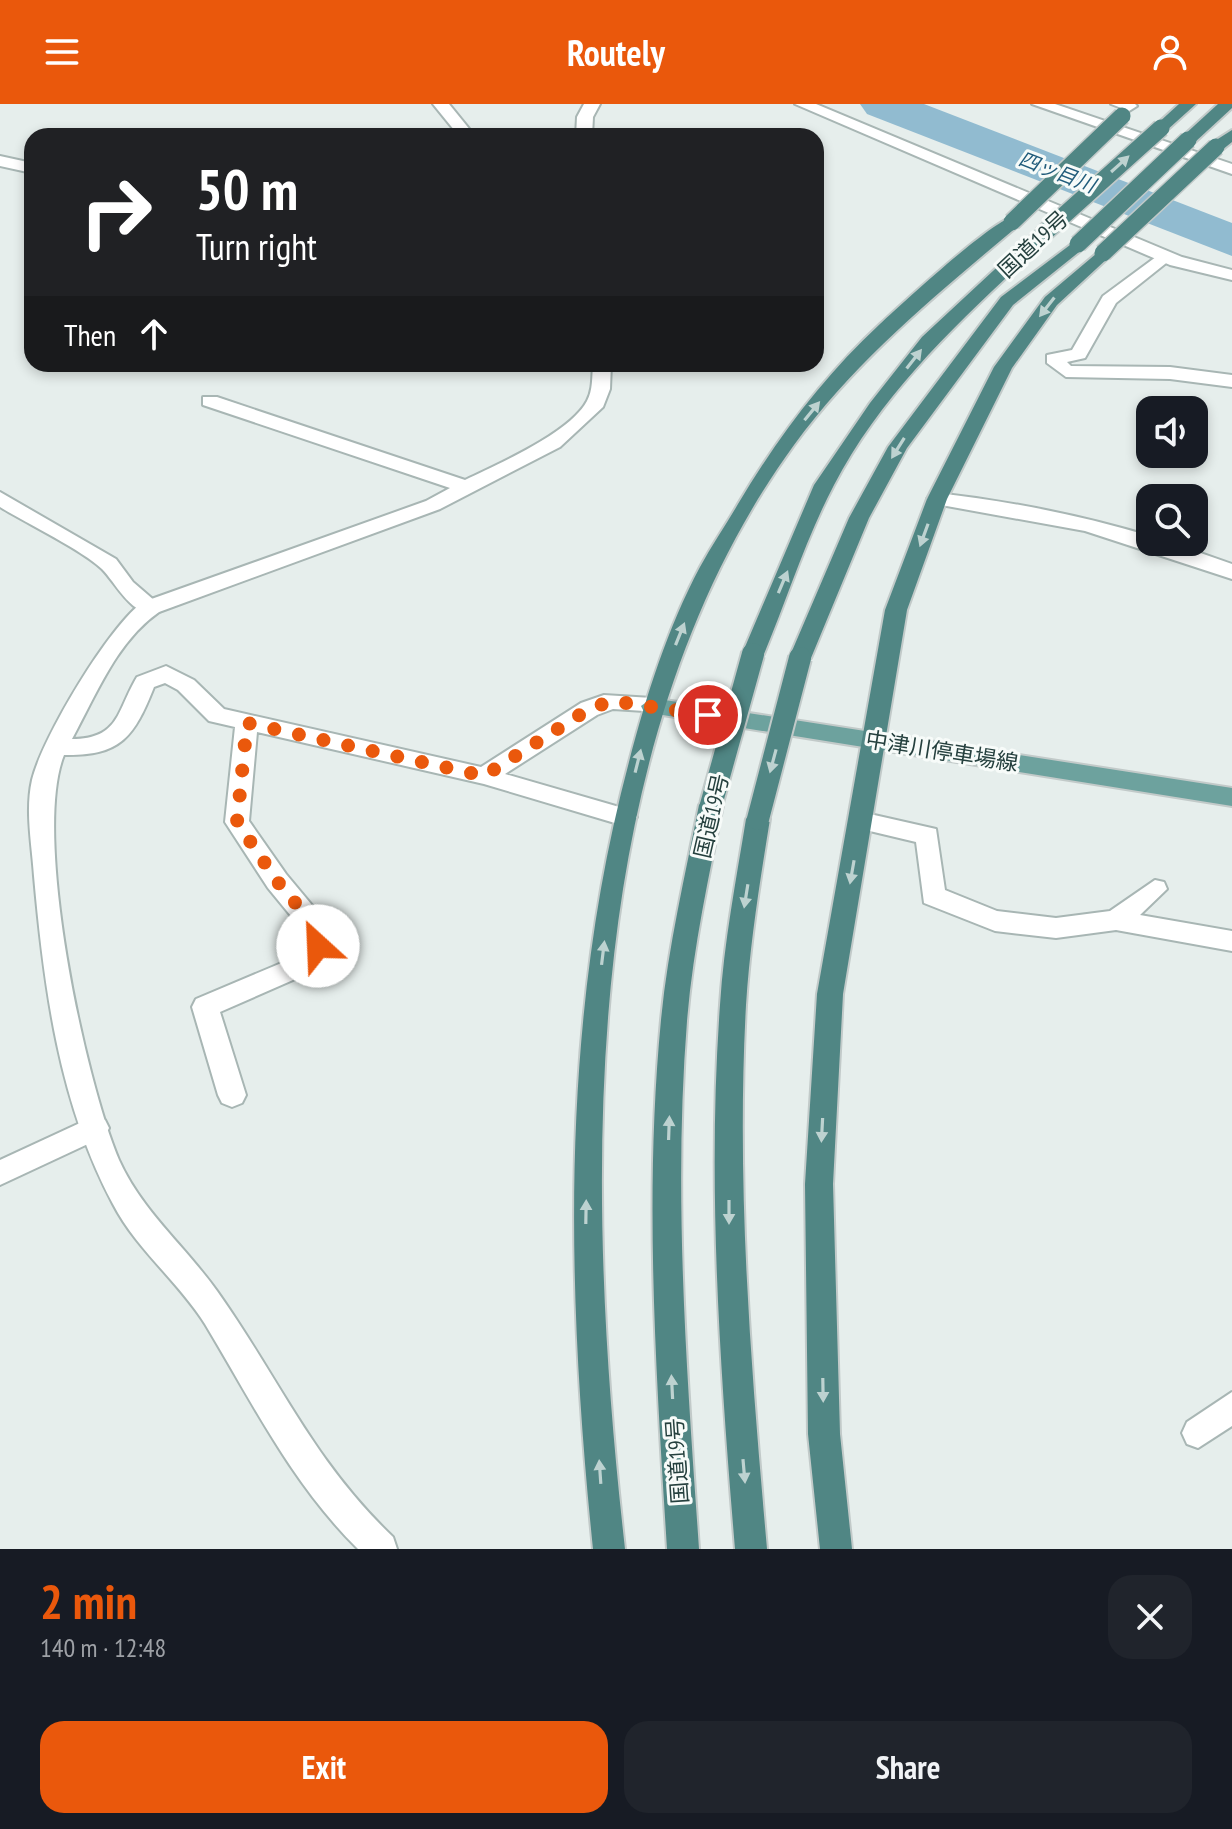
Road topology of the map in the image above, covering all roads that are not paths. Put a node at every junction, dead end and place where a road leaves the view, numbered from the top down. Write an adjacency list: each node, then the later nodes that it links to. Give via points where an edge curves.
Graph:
1 (441, 104): 8 (street)
2 (592, 104): 9 (street)
3 (803, 104): 14 (street)
4 (1040, 104): 13 (street)
5 (1188, 104): 42 (highway, 国道19号, one-way to 5, bridge, via 666,1273 676,1005 711,805 753,654 824,485 928,341)
6 (1227, 104): 43 (highway, 国道19号, one-way to 43, bridge, via 1078,244 1007,301 898,447 859,518 800,658 758,819 733,1005 729,1233)
7 (1125, 108): 24 (highway, one-way to 7, bridge, via 694,599 777,455 871,343 1012,222)
8 (460, 128)
9 (584, 128)
10 (1232, 135): 21 (highway, one-way to 21, bridge, via 1051,301 1003,367)
11 (0, 161): 12 (street)
12 (24, 166)
13 (1232, 169)
14 (1164, 256): 15 (street); 17 (street, via 1109,300 1079,354 1053,359 1066,371 1170,373)
15 (1232, 275)
16 (602, 372): 19 (street, via 594,407 581,421 553,443)
17 (1232, 381)
18 (210, 401): 19 (street)
19 (465, 487): 23 (street, via 433,505)
20 (0, 498): 23 (street, via 109,564)
21 (937, 499): 22 (street, via 995,505 1102,530); 26 (highway, one-way to 26, via 896,610)
22 (1232, 572)
23 (151, 607): 27 (street, via 121,633)
24 (652, 706): 26 (main road, 中津川停車場線); 28 (street, via 612,701 589,709); 30 (highway, one-way to 24)
25 (247, 723): 27 (street, via 217,715 166,674 145,682 129,721 114,740 84,748); 28 (street); 35 (street, via 237,822 312,923 318,946 300,966 205,1007)
26 (876, 741): 29 (main road, 中津川停車場線); 31 (highway)
27 (58, 747): 36 (street, via 42,789 51,932 65,1020)
28 (484, 776): 30 (street)
29 (1232, 797)
30 (625, 817): 41 (highway, one-way to 30, via 591,1349 588,1125 602,953)
31 (861, 821): 33 (street, via 927,835 933,896 995,921 1056,928); 44 (highway, one-way to 44, via 830,994 819,1184 824,1434)
32 (1155, 889): 33 (street)
33 (1116, 920): 34 (street)
34 (1232, 941)
35 (232, 1095)
36 (95, 1128): 37 (street); 40 (street, via 123,1195 143,1227 204,1297 293,1442 349,1520)
37 (0, 1173)
38 (1232, 1407): 39 (street)
39 (1198, 1433)
40 (381, 1549)
41 (609, 1549)
42 (683, 1549)
43 (751, 1549)
44 (836, 1549)

